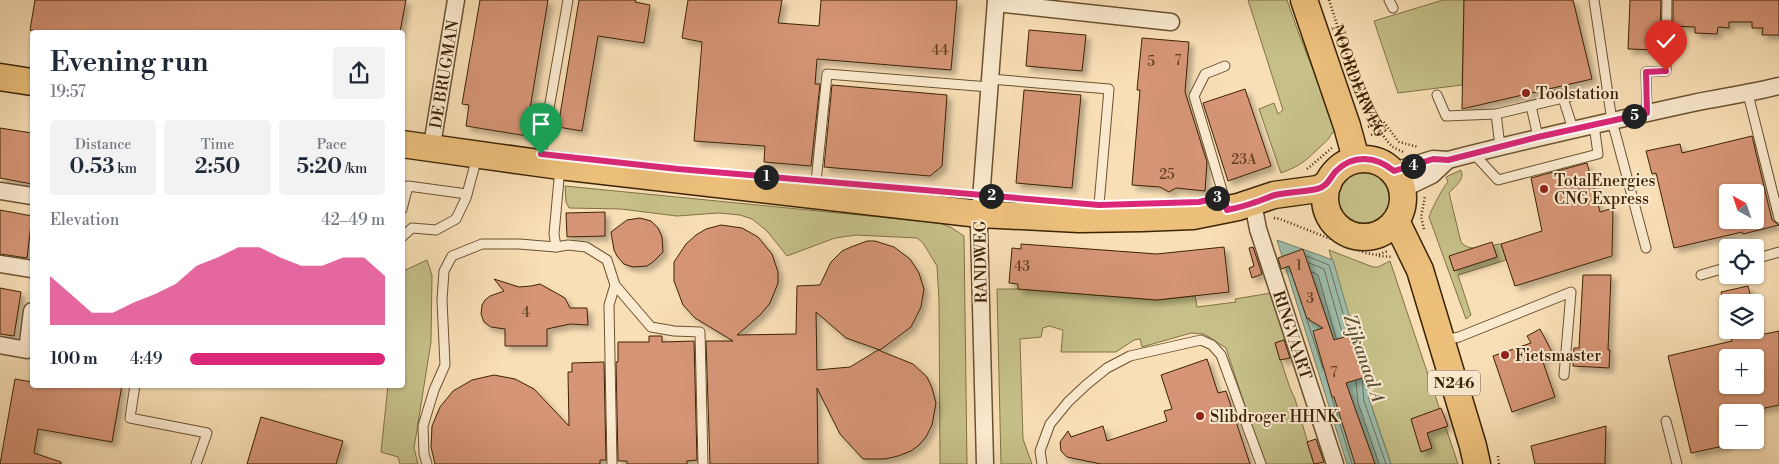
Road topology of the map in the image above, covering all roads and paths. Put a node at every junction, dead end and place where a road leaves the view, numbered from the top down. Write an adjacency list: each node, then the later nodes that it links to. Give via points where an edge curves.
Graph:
1 (456, 0): 28 (street, DE BRUGMAN)
2 (568, 0): 33 (lane)
3 (1304, 0): 26 (main road, NOORDERWEG)
4 (1329, 0): 20 (path, NOORDERWEG)
5 (1594, 0): 19 (lane)
6 (1668, 0): 17 (lane, via 1666,71 1646,72)
7 (996, 1): 8 (street); 12 (street, RANDWEG)
8 (1171, 22)
9 (1225, 66): 43 (lane, via 1205,74 1194,96)
10 (0, 77): 11 (main road)
11 (30, 82)
12 (990, 83): 39 (lane, via 827,74); 44 (street, RANDWEG); 47 (lane, via 1109,89)
13 (1779, 86): 14 (street)
14 (1748, 94): 17 (street); 46 (lane)
15 (1437, 95): 18 (lane, via 1446,116)
16 (1531, 106): 18 (lane); 22 (lane, via 1567,97); 24 (lane)
17 (1647, 113): 19 (street)
18 (1496, 114): 27 (lane)
19 (1612, 121): 21 (street); 54 (lane)
20 (1377, 124): 23 (path, NOORDERWEG); 26 (path); 32 (path, via 1383,121 1399,142 1420,148)
21 (1594, 125): 22 (street); 29 (lane, via 1598,154 1498,180)
22 (1573, 129): 24 (street)
23 (1382, 133): 26 (path); 34 (path, NOORDERWEG, via 1395,148)
24 (1538, 137): 27 (street)
25 (405, 144): 28 (main road)
26 (1347, 144): 34 (main road, via 1366,158); 35 (path); 36 (main road, via 1344,164)
27 (1500, 146): 29 (street)
28 (430, 148): 30 (main road)
29 (1473, 153): 31 (street)
30 (477, 155): 33 (main road); 38 (lane)
31 (1448, 160): 32 (street); 34 (street, via 1432,175)
32 (1426, 162): 34 (street)
33 (550, 164): 39 (main road); 53 (lane)
34 (1400, 171): 48 (main road, via 1403,206)
35 (1302, 172)
36 (1328, 184): 42 (main road, via 1318,189 1274,195); 45 (main road, via 1325,194)
37 (0, 191): 40 (street)
38 (467, 194): 41 (lane, via 408,186); 50 (lane, via 456,219 436,230)
39 (814, 195): 44 (main road)
40 (30, 196)
41 (405, 198)
42 (1253, 203): 43 (main road); 45 (main road, via 1309,208); 76 (street, RINGVAART, via 1258,229)
43 (1227, 210): 47 (main road, via 1192,216)
44 (979, 214): 47 (main road); 73 (street, RANDWEG)
45 (1328, 214): 52 (main road, N246, via 1334,223 1351,235)
46 (1779, 218)
47 (1098, 219)
48 (1396, 221): 52 (main road, via 1390,228); 62 (main road, N246, via 1420,270)
49 (405, 224): 50 (lane)
50 (412, 228): 51 (lane)
51 (405, 234)
52 (1371, 237): 62 (main road, N246, via 1401,260)
53 (556, 247): 61 (lane, via 586,246 607,260); 70 (lane, via 482,244 452,256 444,271 442,300 445,365 423,426)
54 (1646, 248)
55 (1779, 252): 56 (lane)
56 (1764, 256)
57 (0, 264): 58 (street)
58 (30, 269)
59 (1719, 270): 60 (lane)
60 (1701, 275)
61 (615, 285): 71 (lane, via 609,305); 72 (lane, via 651,327 700,332)
62 (1430, 302): 64 (main road, N246)
63 (30, 327): 65 (street, via 27,350)
64 (1442, 341): 66 (lane, via 1571,292); 77 (main road, N246)
65 (0, 345)
66 (1564, 375)
67 (135, 388): 69 (lane, via 130,418 207,433)
68 (1666, 421): 78 (lane)
69 (196, 464)
70 (427, 464)
71 (612, 464)
72 (703, 464)
73 (985, 464)
74 (1042, 464): 75 (lane, via 1040,451 1050,424 1068,402 1107,368 1130,356 1201,340 1212,345 1221,355)
75 (1261, 464)
76 (1335, 464)
77 (1477, 464)
78 (1677, 464)

